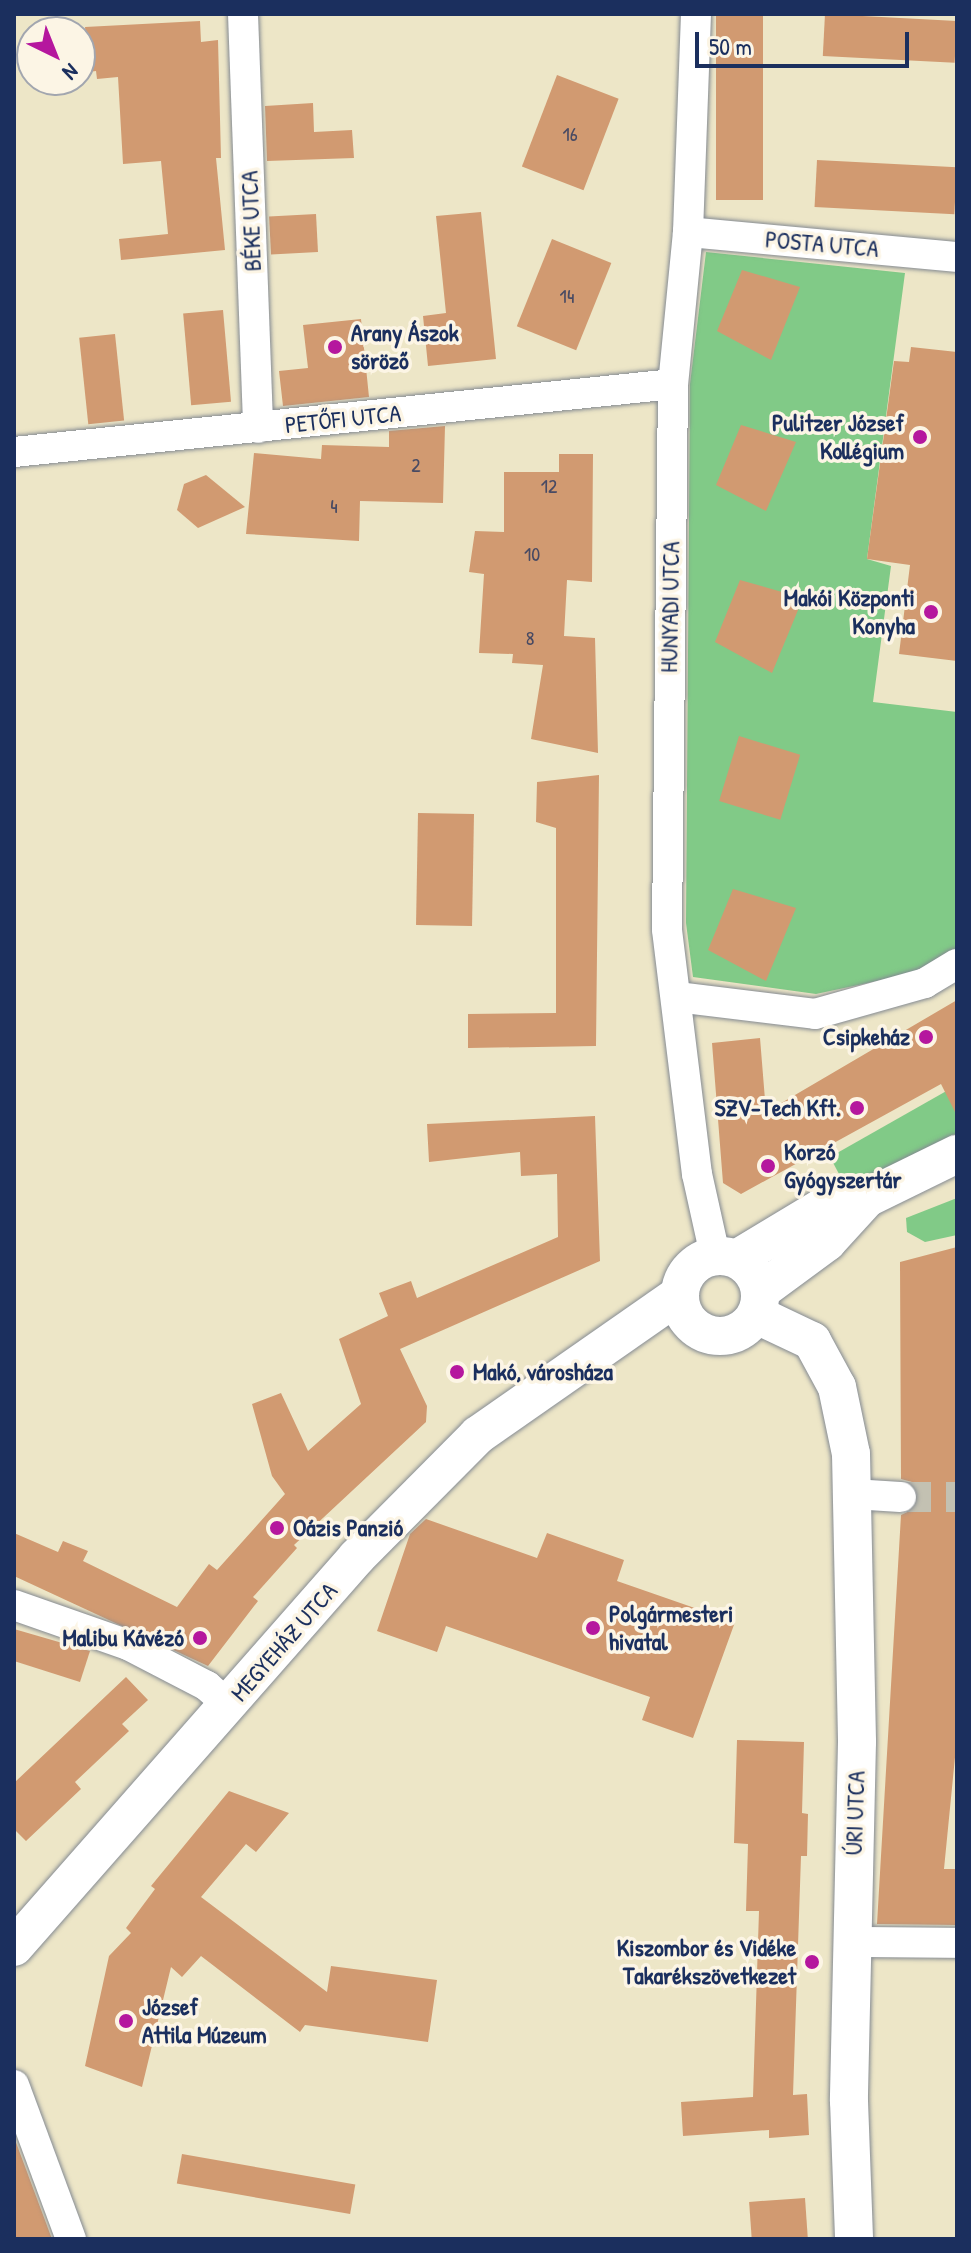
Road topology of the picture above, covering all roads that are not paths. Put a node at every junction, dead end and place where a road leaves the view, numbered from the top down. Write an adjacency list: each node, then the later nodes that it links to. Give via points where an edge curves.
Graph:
1 (243, 14): 6 (street, BÉKE UTCA)
2 (696, 14): 3 (street, HUNYADI UTCA)
3 (688, 232): 4 (street, POSTA UTCA); 5 (street, HUNYADI UTCA)
4 (957, 257)
5 (673, 384): 6 (street, PETŐFI UTCA); 9 (street, HUNYADI UTCA, via 667,930)
6 (258, 428): 7 (street, PETŐFI UTCA)
7 (14, 452)
8 (957, 964): 9 (street, via 925,983 815,1014)
9 (677, 997): 12 (street, HUNYADI UTCA)
10 (957, 1154): 11 (main road)
11 (867, 1198): 12 (main road, MEGYEHÁZ UTCA, via 821,1208); 13 (main road, via 827,1242)
12 (707, 1268): 13 (main road, via 754,1271); 13 (main road, via 687,1318); 14 (main road, MEGYEHÁZ UTCA)
13 (741, 1318): 14 (main road, ÚRI UTCA); 15 (main road, ÚRI UTCA, via 799,1352 837,1387 851,1454)
14 (578, 1362): 18 (main road, MEGYEHÁZ UTCA, via 478,1435 357,1557)
15 (852, 1494): 16 (street); 19 (main road, ÚRI UTCA, via 857,1742)
16 (901, 1497)
17 (14, 1605): 18 (street, via 128,1645 207,1686)
18 (229, 1706): 21 (main road, MEGYEHÁZ UTCA)
19 (852, 1942): 20 (street); 24 (main road, ÚRI UTCA, via 849,2101)
20 (957, 1943)
21 (14, 1947)
22 (14, 2085): 23 (street)
23 (71, 2239)
24 (854, 2239)

